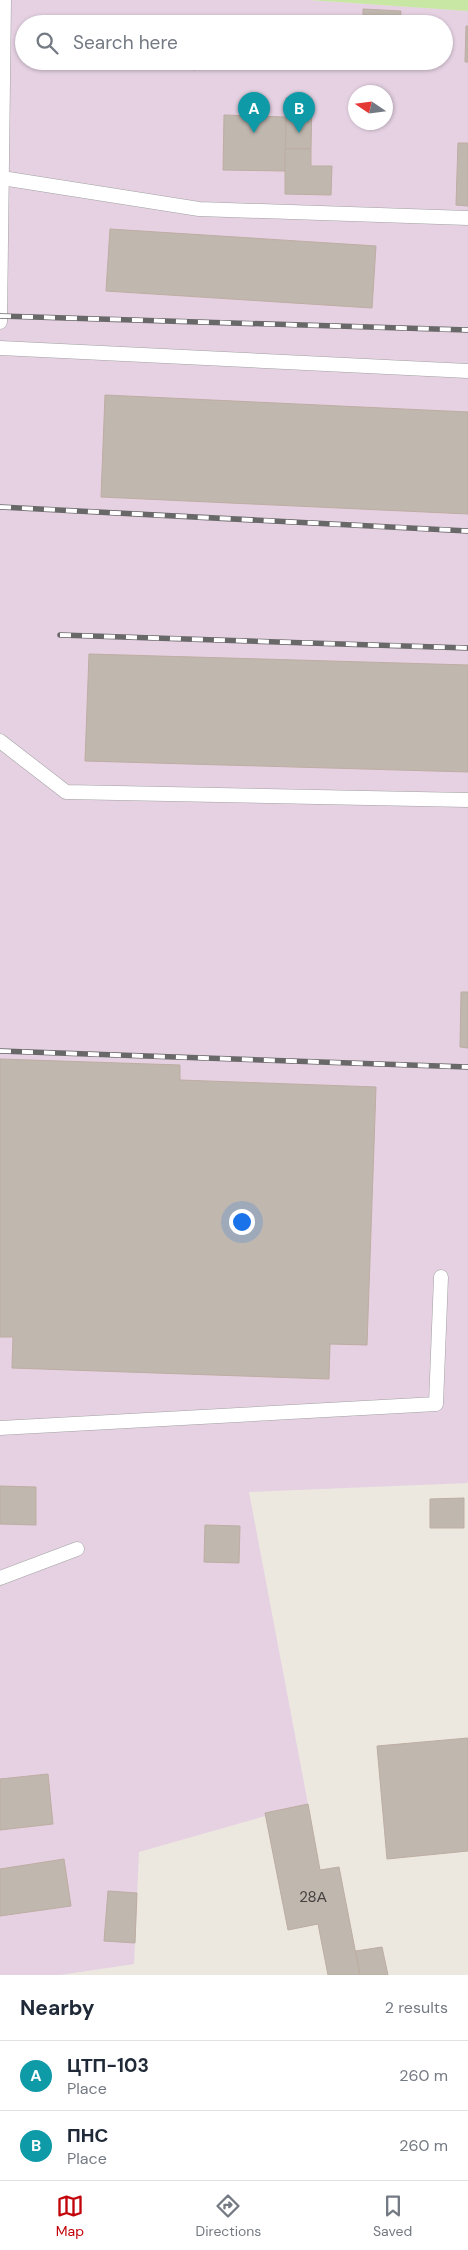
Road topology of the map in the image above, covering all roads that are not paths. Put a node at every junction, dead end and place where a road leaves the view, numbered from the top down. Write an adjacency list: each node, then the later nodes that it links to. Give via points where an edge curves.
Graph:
1 (4, 0): 2 (lane)
2 (2, 178): 3 (lane, via 199,209); 4 (lane)
3 (468, 218)
4 (0, 322)
5 (0, 348): 6 (lane)
6 (468, 371)
7 (0, 741): 8 (lane, via 66,792)
8 (468, 800)
9 (441, 1277): 10 (lane, via 436,1404)
10 (0, 1428)
11 (77, 1548): 12 (lane)
12 (0, 1578)

